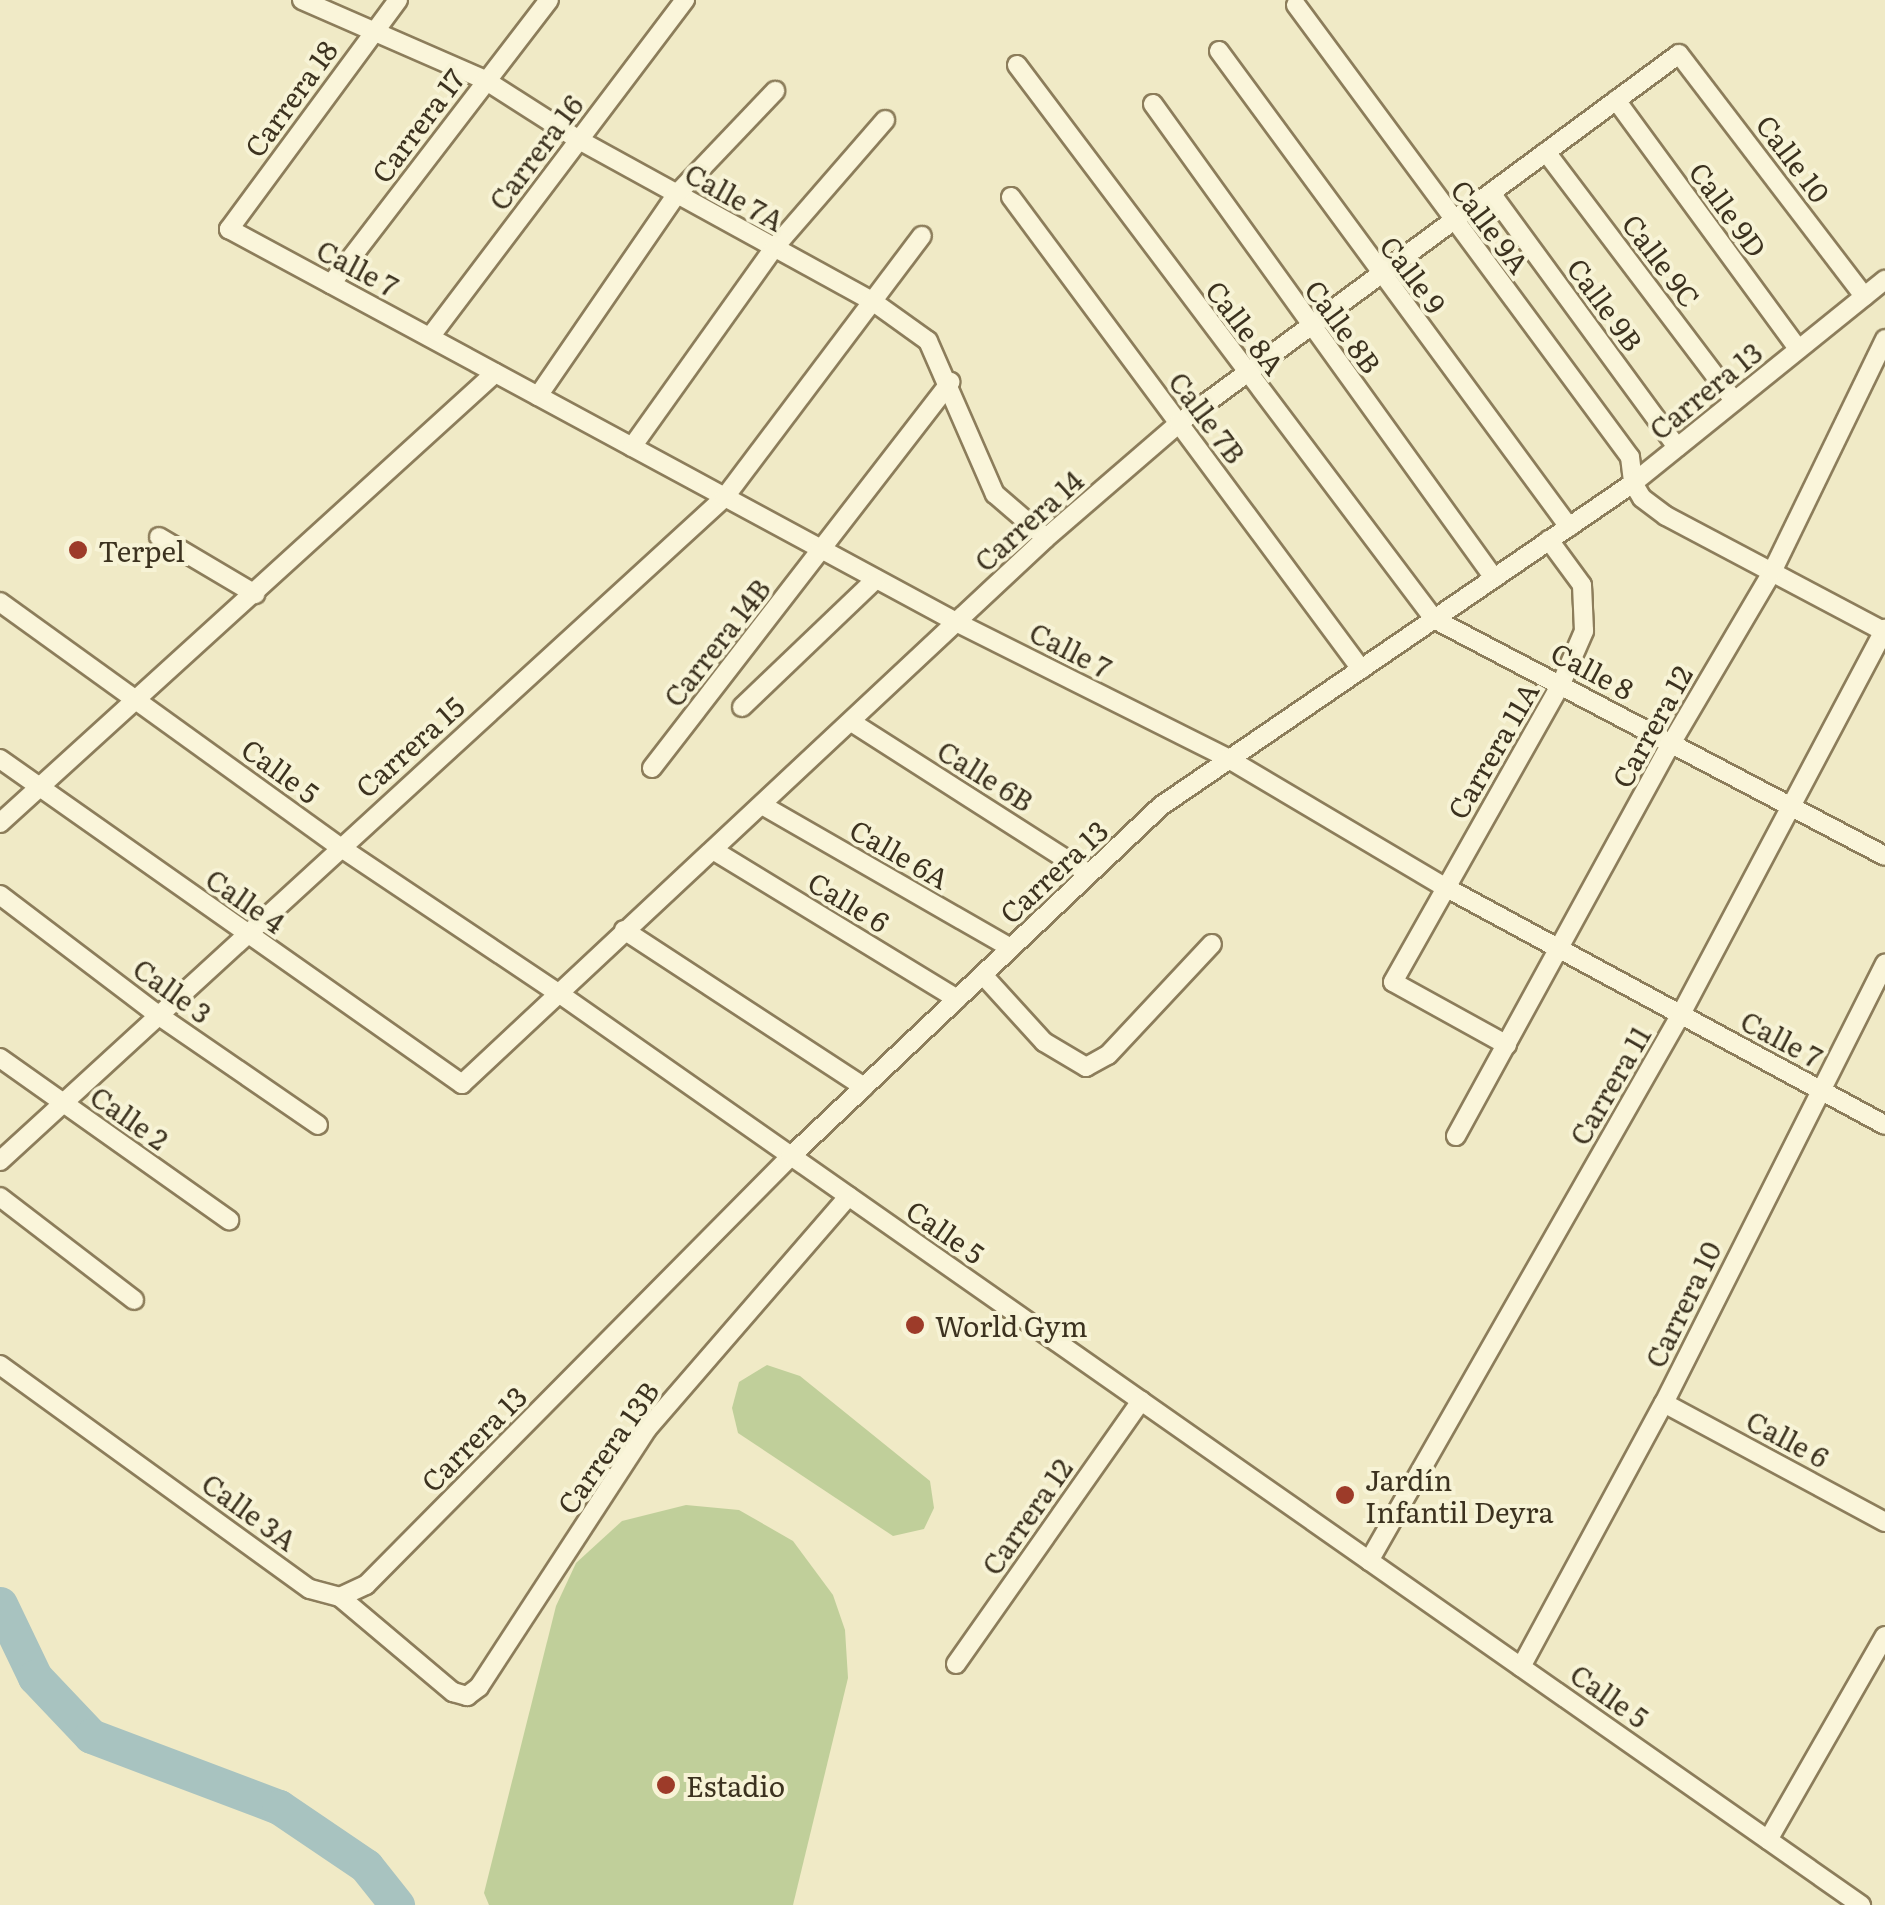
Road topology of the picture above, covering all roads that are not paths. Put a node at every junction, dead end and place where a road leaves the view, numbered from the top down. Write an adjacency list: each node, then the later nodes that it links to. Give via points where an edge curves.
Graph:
1 (302, 0): 6 (street, Calle 7A)
2 (398, 0): 6 (street, Carrera 18)
3 (548, 0): 10 (street, Carrera 17)
4 (685, 0): 15 (street, Carrera 16)
5 (1296, 4): 20 (street, Calle 9A)
6 (372, 31): 10 (street, Calle 7A); 21 (street, Carrera 18)
7 (1219, 51): 24 (street, Calle 9)
8 (1679, 54): 12 (street, Carrera 14); 27 (street, Calle 10)
9 (1017, 66): 34 (street, Calle 8A)
10 (485, 80): 15 (street, Calle 7A); 26 (street, Carrera 17)
11 (774, 91): 18 (street)
12 (1616, 100): 16 (street, Carrera 14); 32 (street, Calle 9D)
13 (1153, 104): 29 (street, Calle 8B)
14 (884, 120): 23 (street)
15 (579, 140): 18 (street, Calle 7A); 30 (street, Carrera 16)
16 (1546, 152): 17 (street, Carrera 14); 37 (street, Calle 9C)
17 (1491, 192): 20 (street, Carrera 14); 40 (street, Calle 9B)
18 (676, 196): 23 (street, Calle 7A); 36 (street)
19 (1011, 197): 38 (street, Calle 7B)
20 (1452, 221): 24 (street, Carrera 14); 41 (street, Calle 9A, via 1630,457)
21 (229, 229): 26 (street, Calle 7)
22 (922, 236): 28 (street)
23 (773, 250): 28 (street, Calle 7A); 39 (street)
24 (1379, 275): 29 (street, Carrera 14); 43 (street, Calle 9)
25 (1885, 280): 27 (street, Carrera 13)
26 (331, 284): 30 (street, Calle 7)
27 (1864, 296): 32 (street, Carrera 13)
28 (875, 304): 35 (street, Calle 7A, via 928,341); 42 (street)
29 (1310, 326): 34 (street, Carrera 14); 49 (street, Calle 8B)
30 (430, 338): 33 (street, Calle 7)
31 (1885, 339): 48 (street, Carrera 12)
32 (1798, 349): 37 (street, Carrera 13)
33 (495, 372): 36 (street, Calle 7); 51 (street)
34 (1246, 373): 38 (street, Carrera 14); 53 (street, Calle 8A)
35 (950, 382): 45 (street, Calle 7A, via 995,494); 47 (street, Carrera 14B)
36 (538, 396): 39 (street, Calle 7)
37 (1734, 402): 40 (street, Carrera 13)
38 (1178, 423): 45 (street, Carrera 14); 56 (street, Calle 7B)
39 (632, 447): 42 (street, Calle 7)
40 (1678, 447): 41 (street, Carrera 13)
41 (1633, 483): 43 (street, Carrera 13); 48 (street, via 1666,516)
42 (725, 497): 47 (street, Calle 7); 69 (street, Carrera 15)
43 (1569, 527): 46 (street, Carrera 13)
44 (159, 537): 51 (street)
45 (1046, 538): 54 (street, Carrera 14)
46 (1549, 540): 49 (street, Carrera 13); 57 (street, Carrera 11A, via 1582,585 1586,606 1584,631)
47 (822, 550): 50 (street, Calle 7); 64 (street, Carrera 14B)
48 (1772, 572): 55 (street); 61 (street, Carrera 12)
49 (1494, 578): 53 (street, Carrera 13)
50 (876, 579): 54 (street, Calle 7); 59 (street)
51 (254, 594): 58 (street)
52 (0, 602): 58 (street, Calle 5)
53 (1434, 619): 56 (street, Carrera 13); 57 (street, Calle 8)
54 (958, 623): 60 (street, Carrera 14); 63 (street, Calle 7)
55 (1885, 631): 67 (street, Carrera 11)
56 (1361, 669): 63 (street, Carrera 13)
57 (1562, 684): 61 (street, Calle 8); 73 (street, Carrera 11A)
58 (138, 698): 65 (street); 69 (street, Calle 5)
59 (742, 707)
60 (852, 723): 66 (street, Carrera 14); 72 (street, Calle 6B)
61 (1672, 742): 67 (street, Calle 8); 79 (street, Carrera 12)
62 (0, 759): 65 (street, Calle 4)
63 (1229, 759): 72 (street, Carrera 13, via 1162,806); 73 (street, Calle 7)
64 (652, 768)
65 (40, 787): 68 (street); 76 (street, Calle 4)
66 (762, 805): 70 (street, Carrera 14); 78 (street, Calle 6A)
67 (1790, 805): 71 (street, Calle 8); 84 (street, Carrera 11)
68 (0, 823)
69 (340, 847): 76 (street, Carrera 15); 82 (street, Calle 5)
70 (712, 850): 75 (street, Carrera 14); 83 (street, Calle 6)
71 (1885, 856)
72 (1090, 874): 78 (street, Carrera 13)
73 (1445, 887): 79 (street, Calle 7); 86 (street, Carrera 11A, via 1393,982)
74 (0, 895): 85 (street, Calle 3)
75 (624, 930): 82 (street, Carrera 14); 89 (street)
76 (246, 934): 85 (street, Carrera 15); 88 (street, Calle 4)
77 (1212, 944): 81 (street, via 1108,1054 1086,1067 1044,1042)
78 (1011, 948): 81 (street, Carrera 13)
79 (1560, 949): 84 (street, Calle 7); 86 (street, Carrera 12)
80 (1885, 962): 90 (street, Carrera 10)
81 (982, 975): 83 (street, Carrera 13)
82 (557, 992): 88 (street, Carrera 14); 95 (street, Calle 5)
83 (957, 999): 89 (street, Carrera 13)
84 (1681, 1014): 90 (street, Calle 7); 105 (street, Carrera 11)
85 (158, 1015): 91 (street, Carrera 15); 92 (street, Calle 3)
86 (1507, 1044): 94 (street, Carrera 12)
87 (0, 1058): 91 (street, Calle 2)
88 (462, 1084)
89 (864, 1087): 95 (street, Carrera 13)
90 (1820, 1090): 93 (street, Calle 7); 103 (street, Carrera 10)
91 (64, 1103): 96 (street, Carrera 15); 99 (street, Calle 2)
92 (318, 1125)
93 (1885, 1125)
94 (1456, 1136)
95 (791, 1156): 97 (street, Calle 5); 106 (street, Carrera 13, via 366,1585)
96 (0, 1161)
97 (848, 1196): 102 (street, Calle 5); 110 (street, Carrera 13B, via 648,1428)
98 (0, 1197): 100 (street)
99 (229, 1220)
100 (134, 1300)
101 (0, 1365): 106 (street, Calle 3A, via 310,1589)
102 (1141, 1401): 105 (street, Calle 5); 108 (street, Carrera 12)
103 (1664, 1402): 104 (street, Calle 6); 109 (street, Carrera 10)
104 (1885, 1522)
105 (1369, 1560): 109 (street, Calle 5)
106 (340, 1597): 110 (street, Calle 3A, via 453,1692)
107 (1885, 1636): 111 (street)
108 (956, 1664)
109 (1520, 1667): 111 (street, Calle 5)
110 (467, 1696)
111 (1768, 1840): 112 (street, Calle 5)
112 (1861, 1905)

